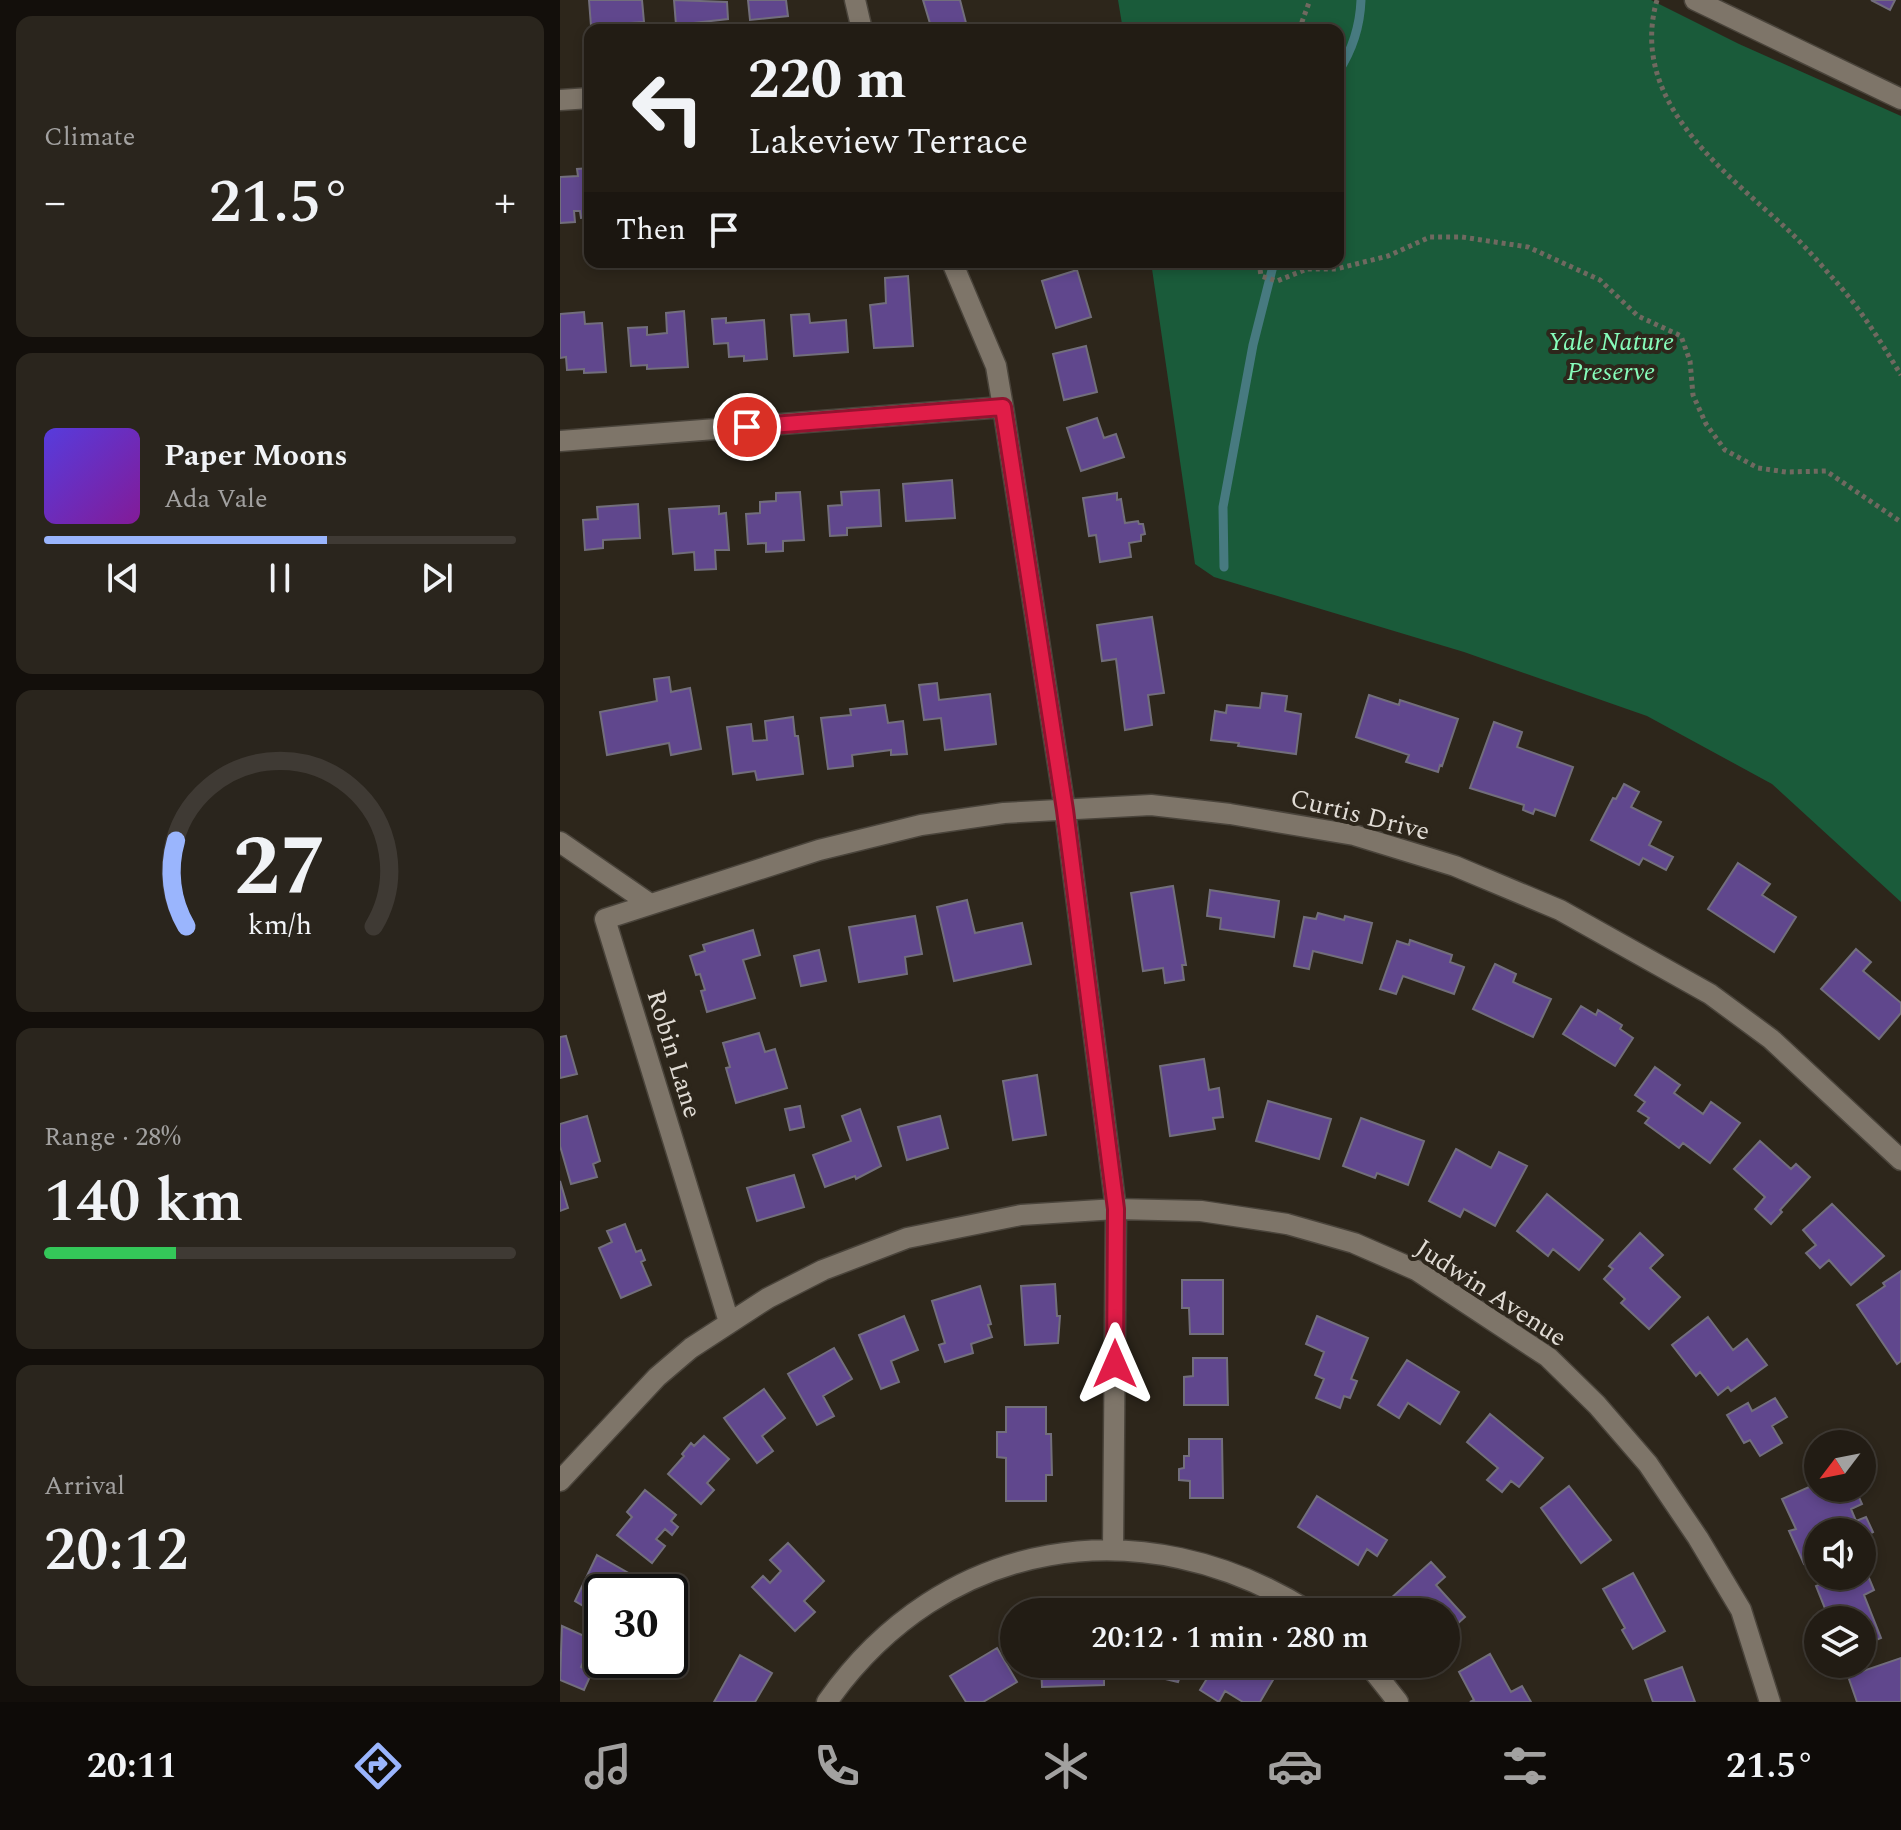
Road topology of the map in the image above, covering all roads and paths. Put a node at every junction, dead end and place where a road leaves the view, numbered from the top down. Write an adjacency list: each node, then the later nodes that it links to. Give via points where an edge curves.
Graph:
1 (855, 0): 5 (street)
2 (1310, 0): 6 (path)
3 (1657, 0): 14 (path, via 1651,19 1653,60 1674,113 1841,286)
4 (1695, 0): 8 (street)
5 (861, 24)
6 (1301, 24)
7 (584, 98): 9 (street)
8 (1901, 99)
9 (560, 100)
10 (1344, 267): 17 (path, via 1388,256 1430,237 1528,247 1600,280 1638,316 1681,336 1693,395 1725,450 1758,468 1826,471)
11 (955, 268): 15 (street, via 996,366)
12 (1260, 268): 13 (path, via 1261,276 1277,281 1307,269)
13 (1340, 268)
14 (1901, 375)
15 (1003, 407): 16 (street); 18 (street)
16 (560, 441)
17 (1901, 522)
18 (1065, 810): 20 (street, Curtis Drive, via 921,825); 22 (street, Curtis Drive, via 1151,805 1354,835 1455,866 1534,899 1710,994 1771,1039); 23 (street)
19 (560, 842): 21 (street)
20 (722, 880): 21 (street, Robin Lane)
21 (650, 904): 24 (street, Robin Lane, via 605,919)
22 (1901, 1160)
23 (1116, 1209): 24 (street, Judwin Avenue, via 1021,1215 907,1238 823,1270); 26 (street); 31 (street, Judwin Avenue, via 1201,1211 1287,1224 1354,1243 1416,1270 1548,1357 1648,1464 1698,1538 1741,1610)
24 (729, 1322): 25 (street, Judwin Avenue, via 657,1377)
25 (560, 1481)
26 (1113, 1550): 27 (street, via 1196,1560); 29 (street, via 1036,1558 962,1584 897,1625 867,1652)
27 (1286, 1598)
28 (1379, 1678): 30 (street)
29 (827, 1702)
30 (1398, 1702)
31 (1770, 1702)

